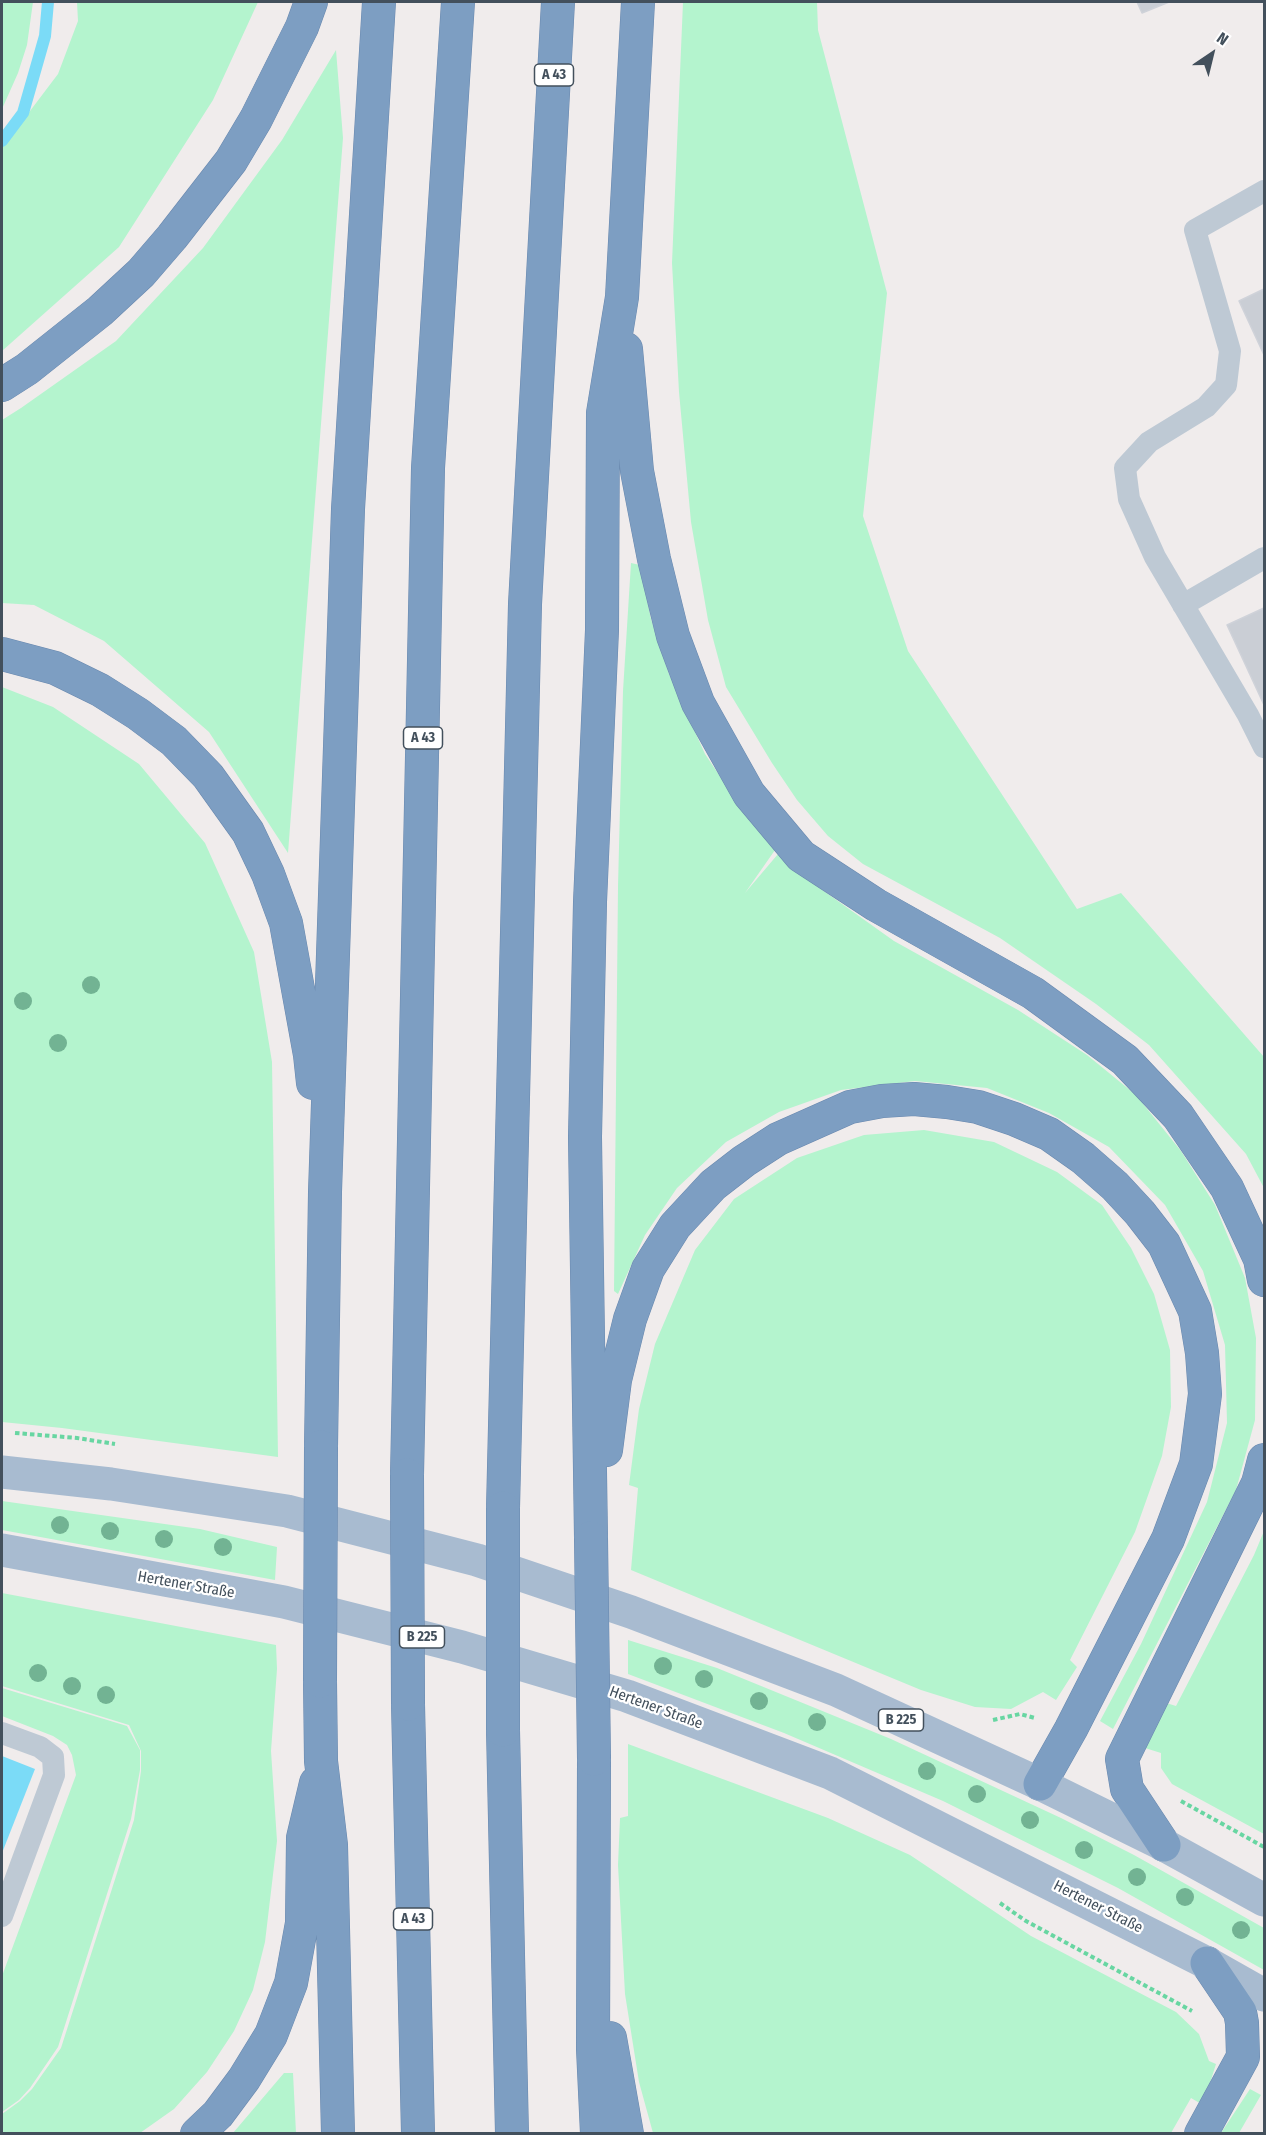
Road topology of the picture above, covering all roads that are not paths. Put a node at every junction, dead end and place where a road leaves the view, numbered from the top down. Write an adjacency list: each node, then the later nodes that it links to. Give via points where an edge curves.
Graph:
1 (311, 2): 8 (highway, via 256,119 231,161 172,237 100,311)
2 (379, 2): 13 (highway, via 348,509)
3 (458, 2): 30 (highway, A 43, bridge, via 428,468 407,1476)
4 (558, 2): 31 (highway, A 43, bridge, via 525,604 503,1508 503,1730)
5 (638, 2): 7 (highway)
6 (1264, 192): 10 (lane, via 1195,230 1230,351 1226,386 1206,407 1149,441 1125,468 1129,499 1155,557)
7 (622, 297): 14 (highway, via 637,471 673,636 698,703 749,794 801,856 876,905 1033,993 1125,1060 1178,1116 1227,1188 1260,1259); 17 (highway, via 603,413 602,630 590,902 585,1137)
8 (2, 385)
9 (1264, 558): 10 (lane)
10 (1183, 605): 12 (lane)
11 (2, 654): 13 (highway, via 55,668 138,714 174,741 208,776 248,832 286,923 310,1055)
12 (1264, 747)
13 (325, 1192): 20 (highway, bridge)
14 (1264, 1280)
15 (1264, 1460): 22 (highway, via 1258,1483 1122,1759 1127,1789)
16 (2, 1472): 21 (main road, B 225, via 287,1511 477,1560 631,1612 836,1690)
17 (591, 1538): 21 (highway, via 601,1493 615,1380 634,1309 648,1269 675,1226 713,1185 778,1139 850,1107 882,1101 936,1101 978,1107 1049,1134 1115,1186 1164,1244 1195,1311 1204,1394 1196,1464 1168,1539); 25 (highway, bridge)
18 (2, 1550): 26 (main road, Hertener Straße / B 225, via 284,1602 462,1647 627,1696 830,1773)
19 (2, 1733): 24 (lane, via 40,1747 53,1757 54,1775)
20 (321, 1761): 28 (highway, via 303,1838 302,1923 291,1983 271,2035 244,2079 218,2114); 29 (highway, via 331,1845)
21 (1040, 1784): 22 (main road, B 225)
22 (1164, 1845): 23 (main road, B 225)
23 (1264, 1900)
24 (2, 1916)
25 (594, 1947): 32 (highway); 33 (highway)
26 (1207, 1963): 27 (main road, Hertener Straße / B 225); 34 (highway, via 1240,2012 1243,2057)
27 (1264, 1995)
28 (197, 2133)
29 (338, 2133)
30 (418, 2133)
31 (512, 2133)
32 (597, 2133)
33 (627, 2133)
34 (1201, 2133)

